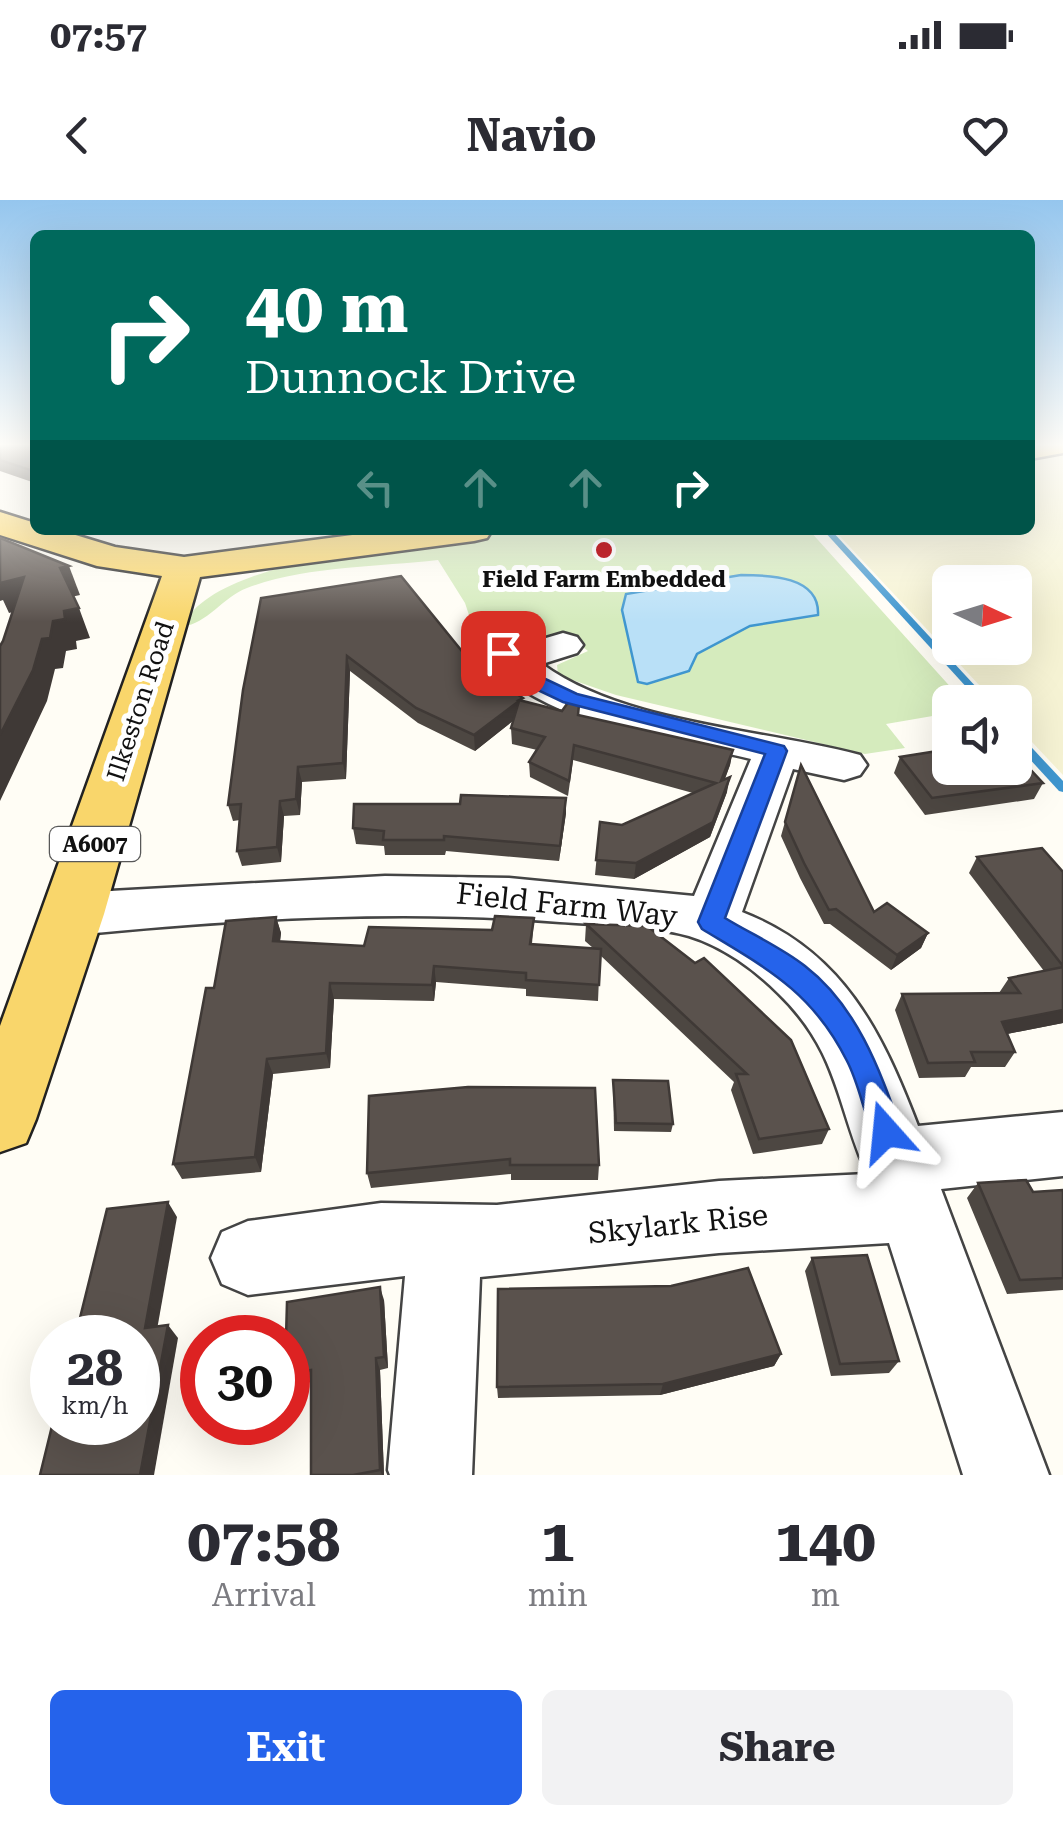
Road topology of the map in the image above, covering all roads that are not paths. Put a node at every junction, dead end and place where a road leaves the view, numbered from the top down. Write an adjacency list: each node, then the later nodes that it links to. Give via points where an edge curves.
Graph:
1 (0, 523): 2 (main road)
2 (30, 533)
3 (38, 535): 5 (main road, via 110,558)
4 (430, 535): 5 (main road)
5 (184, 568): 9 (main road, Ilkeston Road / A6007)
6 (563, 645): 7 (street, via 499,646 532,680 570,698)
7 (777, 751): 8 (street); 10 (street)
8 (844, 765)
9 (74, 914): 10 (street, Field Farm Way, via 397,892 628,908); 11 (main road, Ilkeston Road / A6007)
10 (711, 922): 13 (street, Field Farm Way, via 794,972 842,1022 878,1102)
11 (0, 1119)
12 (1063, 1144): 13 (street, Skylark Rise)
13 (903, 1184): 14 (street, Skylark Rise, via 719,1217 562,1236); 17 (street, Field Farm Way)
14 (446, 1241): 15 (street, Skylark Rise, via 381,1239); 16 (street)
15 (248, 1258)
16 (431, 1470)
17 (1006, 1475)

